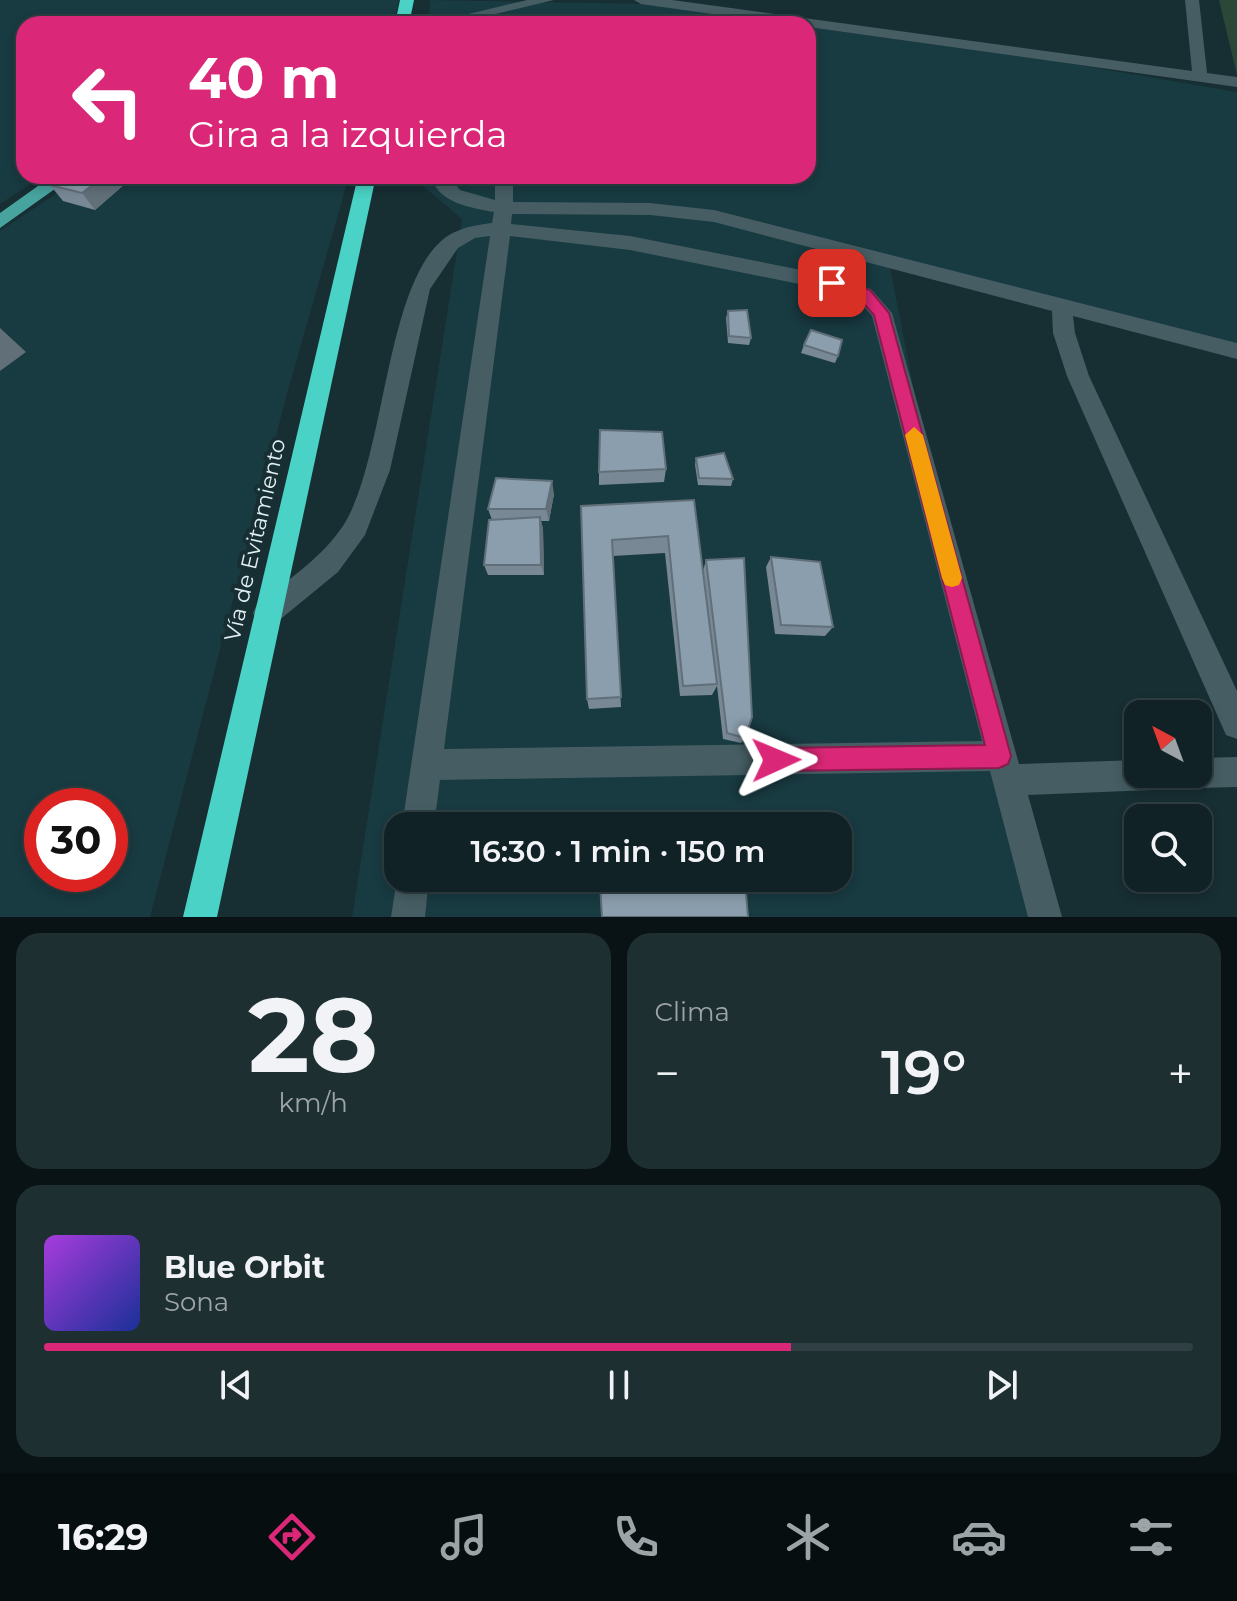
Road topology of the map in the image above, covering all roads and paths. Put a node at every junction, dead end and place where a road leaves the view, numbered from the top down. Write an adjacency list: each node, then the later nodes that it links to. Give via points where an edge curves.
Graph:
1 (547, 0): 4 (street)
2 (641, 0): 5 (street)
3 (1192, 0): 7 (street)
4 (472, 16)
5 (759, 16)
6 (816, 24): 7 (street)
7 (1200, 76): 8 (street)
8 (1237, 82)
9 (53, 184): 14 (main road)
10 (365, 184): 17 (highway, Vía de Evitamiento)
11 (443, 184): 13 (street)
12 (504, 184): 13 (street)
13 (503, 219): 15 (street, via 619,208 714,216); 17 (street, via 451,243 420,288 378,470 356,527 329,563); 19 (street); 20 (street, via 832,283 864,294 882,313)
14 (0, 222)
15 (1062, 305): 16 (street); 18 (street, via 1064,333 1078,376)
16 (1237, 351)
17 (267, 613): 26 (highway, Vía de Evitamiento)
18 (1237, 724)
19 (426, 765): 20 (street); 24 (street)
20 (1003, 768): 21 (street); 28 (street)
21 (1124, 772)
22 (1237, 772): 23 (street)
23 (1212, 773)
24 (420, 812)
25 (411, 892): 27 (street)
26 (200, 917)
27 (408, 917)
28 (1045, 917)

